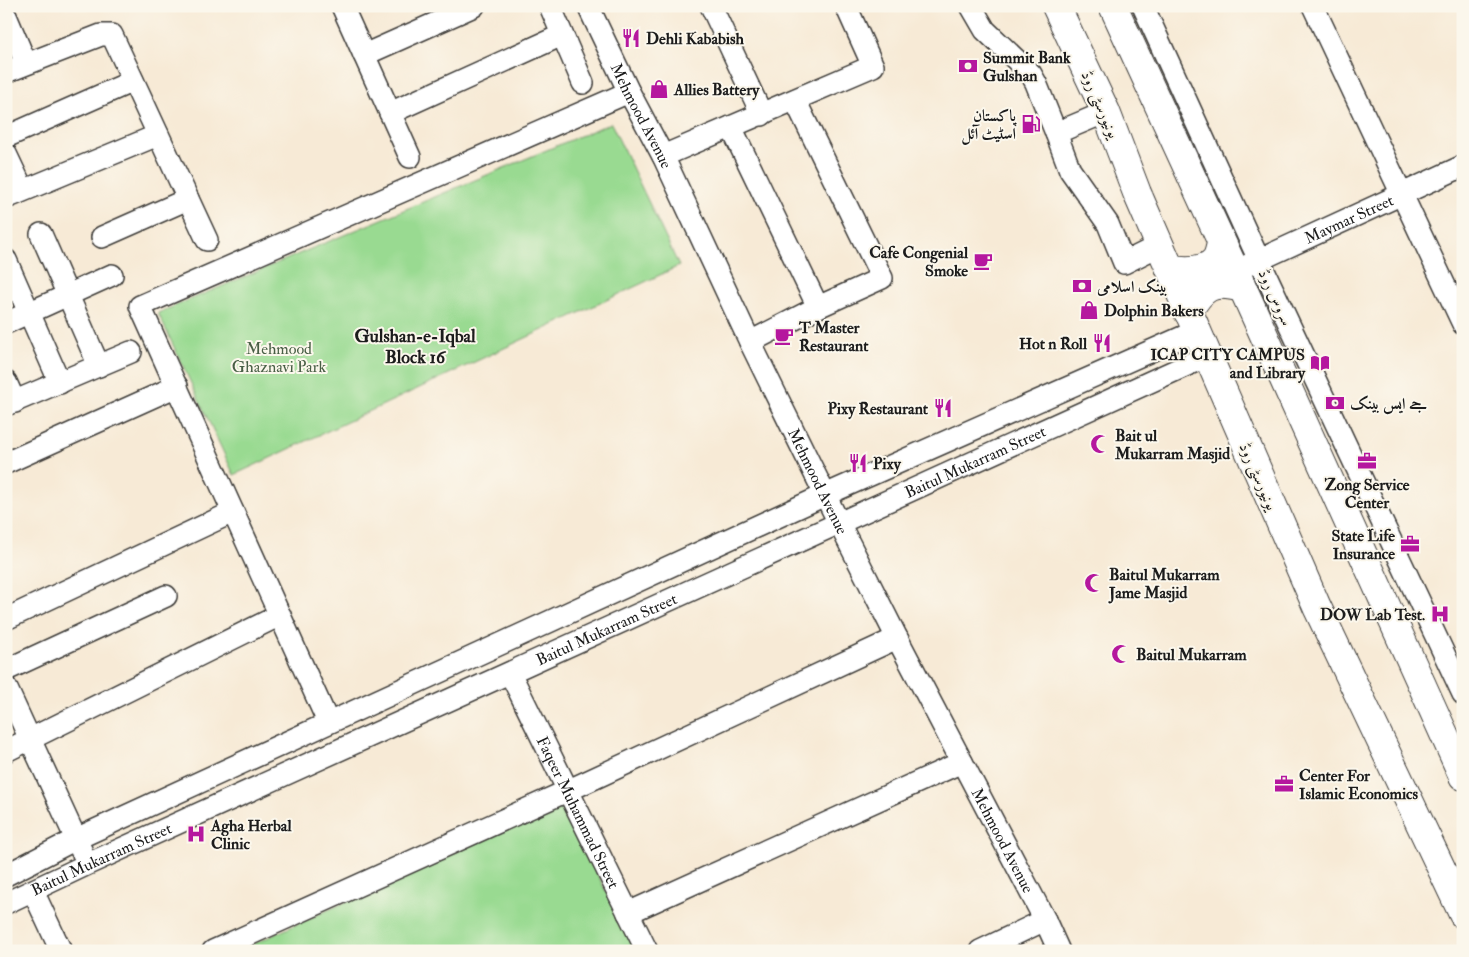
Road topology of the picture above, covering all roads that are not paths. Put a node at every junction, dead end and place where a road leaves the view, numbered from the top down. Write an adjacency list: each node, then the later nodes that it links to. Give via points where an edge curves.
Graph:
1 (342, 6): 15 (street)
2 (474, 6): 15 (street)
3 (550, 6): 13 (street)
4 (588, 6): 20 (street, Mehmood Avenue)
5 (712, 6): 24 (street)
6 (846, 6): 21 (street, via 873,66)
7 (971, 6): 26 (street, via 985,30 1031,74)
8 (1056, 6): 22 (main road, یونیورسٹی روڈ)
9 (1113, 6): 14 (main road)
10 (1143, 6): 14 (street, سروس روڈ)
11 (1313, 6): 33 (street)
12 (6, 16): 16 (street)
13 (562, 36): 19 (street); 23 (street)
14 (1148, 49): 39 (main road); 42 (street, سروس روڈ)
15 (364, 55): 23 (street)
16 (26, 63): 17 (street); 18 (street, via 101,35 112,35)
17 (6, 72)
18 (133, 81): 27 (street); 28 (street)
19 (582, 83)
20 (629, 92): 30 (street, Mehmood Avenue); 57 (street, via 140,306)
21 (795, 100): 24 (street); 46 (street, via 882,278)
22 (1106, 112): 26 (street); 40 (main road, یونیورسٹی روڈ)
23 (390, 113): 31 (street)
24 (762, 115): 25 (street)
25 (731, 127): 30 (street); 46 (street)
26 (1056, 133): 40 (street, via 1070,170 1108,224 1124,263)
27 (158, 135): 34 (street); 35 (street)
28 (6, 137)
29 (6, 154): 34 (street)
30 (663, 156): 51 (street, Mehmood Avenue)
31 (410, 158)
32 (1463, 166): 33 (street, Maymar Street)
33 (1402, 193): 42 (street, Maymar Street); 50 (street)
34 (14, 194)
35 (188, 198): 37 (street); 38 (street)
36 (41, 234): 45 (street)
37 (102, 237)
38 (207, 240)
39 (1221, 243): 40 (main road, via 1216,260 1190,272); 44 (main road)
40 (1165, 257): 48 (main road, یونیورسٹی روڈ)
41 (6, 260): 47 (street)
42 (1259, 260): 44 (street, Maymar Street); 70 (street, سروس روڈ)
43 (112, 276): 45 (street)
44 (1239, 280): 48 (main road, via 1211,286 1198,295); 75 (main road)
45 (68, 295): 47 (street); 54 (street)
46 (818, 307): 51 (street)
47 (30, 312): 49 (street); 56 (street)
48 (1192, 322): 53 (main road, یونیورسٹی روڈ); 60 (street, Baitul Mukarram Street)
49 (6, 323)
50 (1463, 324)
51 (750, 342): 60 (street, Mehmood Avenue)
52 (131, 352): 54 (street)
53 (1207, 356): 62 (street, Baitul Mukarram Street); 83 (main road, یونیورسٹی روڈ, via 1316,607)
54 (99, 366): 56 (street)
55 (6, 382): 58 (street)
56 (60, 382): 58 (street)
57 (176, 386): 59 (street); 61 (street)
58 (10, 404)
59 (6, 463)
60 (825, 495): 62 (street, Mehmood Avenue); 71 (street, Baitul Mukarram Street)
61 (234, 512): 64 (street); 65 (street)
62 (839, 522): 66 (street, Mehmood Avenue); 68 (street, Baitul Mukarram Street)
63 (166, 596): 67 (street)
64 (280, 615): 71 (street); 72 (street)
65 (6, 619)
66 (897, 638): 74 (street, Mehmood Avenue); 76 (street)
67 (6, 670)
68 (510, 672): 76 (street, Faqeer Muhammad Street); 78 (street, Baitul Mukarram Street)
69 (6, 687): 72 (street)
70 (1463, 694)
71 (328, 722): 77 (street, Baitul Mukarram Street)
72 (31, 740): 73 (street); 77 (street)
73 (6, 751)
74 (962, 762): 82 (street); 84 (street, Mehmood Avenue)
75 (1463, 776)
76 (567, 791): 82 (street, Faqeer Muhammad Street); 86 (street)
77 (76, 839): 78 (street); 79 (street, Baitul Mukarram Street)
78 (88, 864): 80 (street, Baitul Mukarram Street)
79 (6, 874)
80 (33, 891): 81 (street, Baitul Mukarram Street); 85 (street)
81 (6, 903)
82 (628, 913): 87 (street, Faqeer Muhammad Street)
83 (1463, 914)
84 (1044, 920): 88 (street); 89 (street, Mehmood Avenue)
85 (61, 951)
86 (213, 951)
87 (647, 951)
88 (980, 951)
89 (1059, 951)

